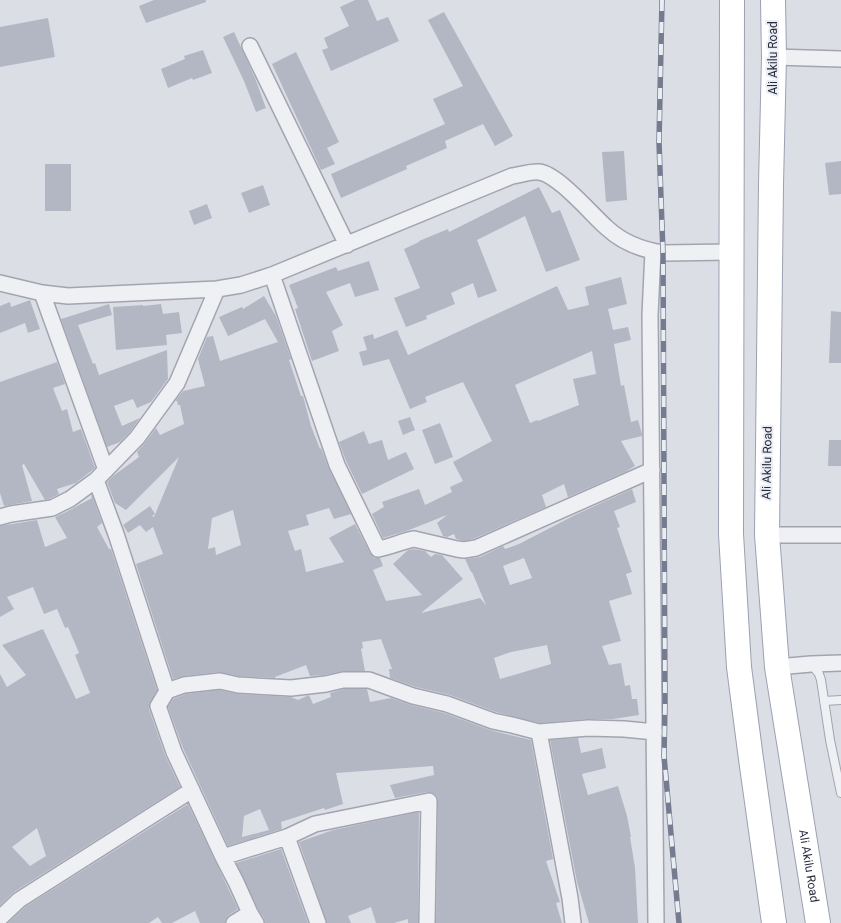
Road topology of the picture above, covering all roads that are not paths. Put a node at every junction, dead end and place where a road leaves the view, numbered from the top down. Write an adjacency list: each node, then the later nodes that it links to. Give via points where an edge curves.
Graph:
1 (732, 0): 8 (main road)
2 (773, 0): 4 (main road, Ali Akilu Road)
3 (250, 46): 6 (street)
4 (774, 57): 5 (street); 16 (main road, Ali Akilu Road)
5 (841, 59)
6 (347, 245): 7 (street, via 512,176 540,172 560,182 608,230 627,243); 9 (street)
7 (653, 252): 8 (street); 13 (street, via 650,315)
8 (731, 252): 37 (main road, via 731,534 739,667)
9 (272, 275): 11 (street); 13 (street, via 337,465 378,549 414,539 457,549 476,548)
10 (0, 283): 12 (street)
11 (217, 289): 12 (street, via 68,296); 14 (street, via 177,383 137,438)
12 (42, 293): 14 (street)
13 (652, 470): 25 (street)
14 (101, 475): 15 (street, via 70,499 52,508); 21 (street, via 116,534)
15 (0, 518)
16 (767, 535): 17 (street); 20 (main road, Ali Akilu Road)
17 (841, 535)
18 (841, 663): 19 (street)
19 (811, 664): 20 (street); 23 (lane, via 819,674)
20 (777, 667): 38 (main road, Ali Akilu Road)
21 (167, 691): 24 (street, via 184,685 220,681 291,688 343,680 369,680 493,721); 26 (street, via 158,706)
22 (841, 700): 23 (lane)
23 (824, 701): 27 (lane)
24 (539, 732): 25 (street, via 588,728); 35 (street)
25 (655, 732): 36 (street)
26 (192, 790): 29 (street); 30 (street, via 20,900)
27 (841, 793)
28 (287, 837): 29 (street); 33 (street); 34 (street, via 315,824 429,801)
29 (224, 858): 31 (street)
30 (0, 918)
31 (253, 918): 32 (street)
32 (234, 923)
33 (318, 923)
34 (427, 923)
35 (573, 923)
36 (656, 923)
37 (774, 923)
38 (818, 923)

